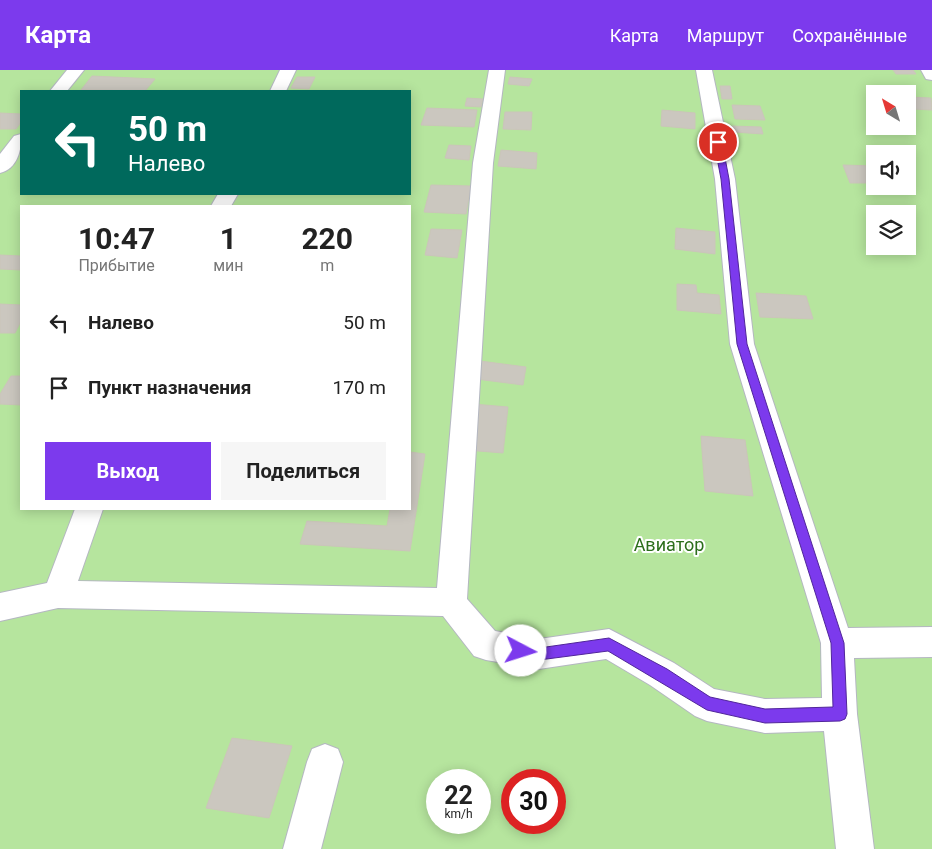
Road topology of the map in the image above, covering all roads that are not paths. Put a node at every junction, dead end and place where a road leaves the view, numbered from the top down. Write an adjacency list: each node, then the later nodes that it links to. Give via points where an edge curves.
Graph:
1 (76, 70): 7 (street)
2 (288, 70): 8 (street)
3 (497, 70): 13 (street, via 483,163)
4 (704, 70): 16 (street, via 725,179 742,344)
5 (929, 70): 6 (street)
6 (932, 75)
7 (59, 90)
8 (278, 90)
9 (20, 141): 10 (street)
10 (0, 167)
11 (88, 510): 12 (street)
12 (58, 594): 13 (street); 14 (street)
13 (451, 602): 17 (street, via 486,645 539,654 609,644 707,704 765,716)
14 (0, 607)
15 (932, 642): 16 (street)
16 (837, 643): 17 (street)
17 (840, 714): 20 (street)
18 (325, 762): 19 (street)
19 (302, 849)
20 (855, 849)

